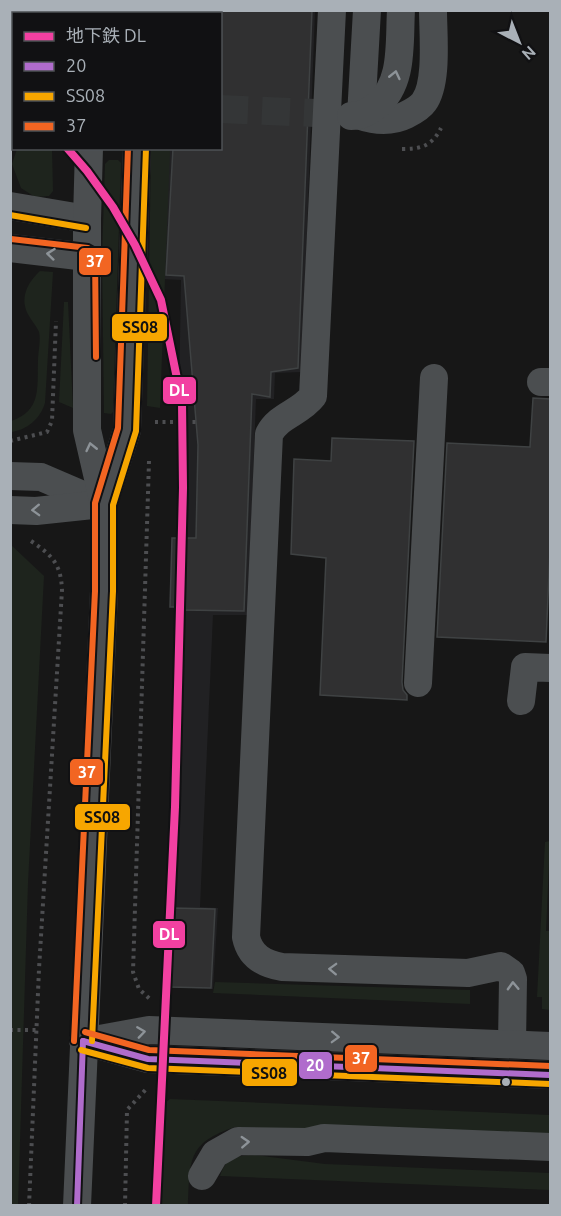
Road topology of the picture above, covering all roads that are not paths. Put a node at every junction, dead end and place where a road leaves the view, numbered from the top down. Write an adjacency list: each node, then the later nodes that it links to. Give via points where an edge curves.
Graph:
1 (332, 10): 5 (street)
2 (367, 10): 6 (street)
3 (401, 10): 6 (street, one-way to 3, via 385,98 397,75)
4 (434, 10): 6 (street, via 432,79 424,102 394,120)
5 (321, 113): 6 (street); 21 (street, one-way to 5, via 513,979 501,966 468,973 282,967 268,964 253,954 248,945 269,434 274,424 313,396)
6 (361, 116)
7 (89, 150): 10 (street)
8 (137, 150): 15 (street, via 127,430)
9 (10, 206): 10 (street)
10 (87, 219): 12 (street)
11 (12, 251): 12 (street, one-way to 11)
12 (87, 257): 15 (street, one-way to 12, via 87,430)
13 (434, 378): 18 (street)
14 (10, 476): 15 (street, via 41,477)
15 (104, 504): 16 (street, one-way to 16); 20 (street)
16 (10, 510)
17 (550, 668): 19 (street, via 525,667)
18 (418, 683)
19 (521, 700)
20 (83, 1041): 21 (street, one-way to 21, via 149,1030); 23 (street, via 148,1059); 28 (street)
21 (512, 1044): 22 (street)
22 (550, 1046)
23 (550, 1076)
24 (307, 1142): 25 (street, via 324,1138); 26 (street, via 352,1153); 27 (street, one-way to 24, via 215,1154 238,1141)
25 (550, 1147)
26 (550, 1162)
27 (202, 1176)
28 (77, 1206)

